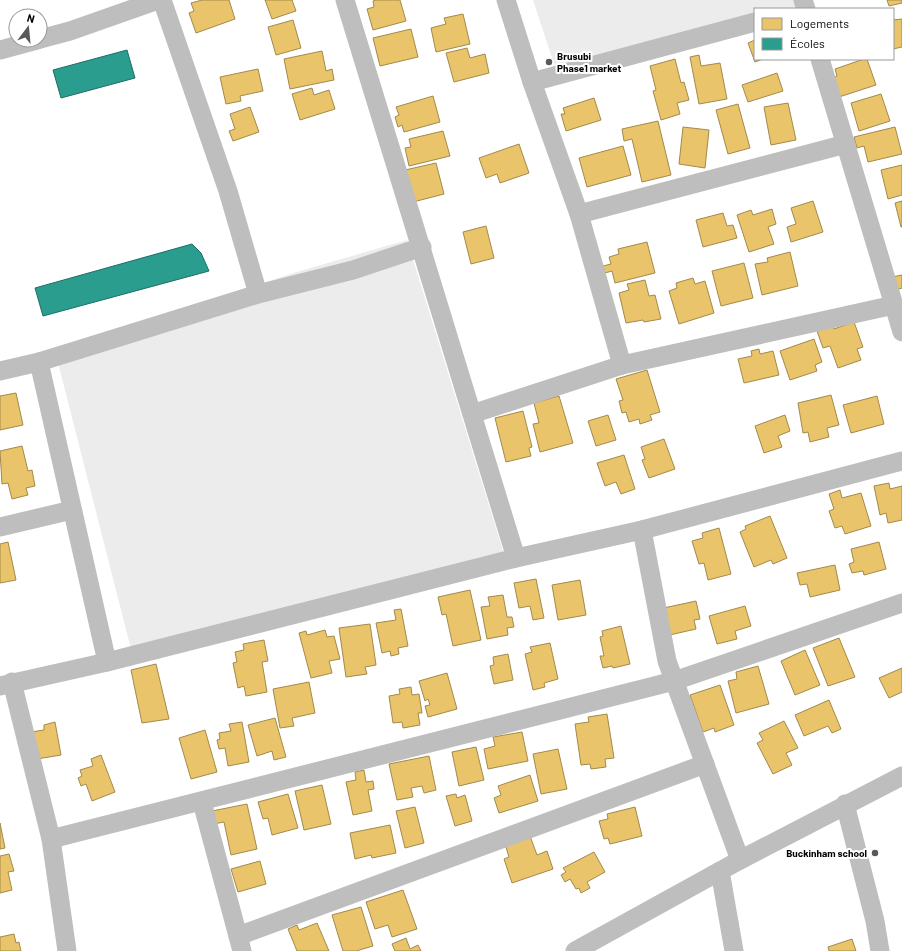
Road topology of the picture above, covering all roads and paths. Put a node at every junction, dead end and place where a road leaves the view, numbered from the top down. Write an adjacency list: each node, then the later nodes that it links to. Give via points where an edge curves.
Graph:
1 (158, 0): 6 (street)
2 (162, 0): 12 (street, via 228,191)
3 (345, 0): 11 (street)
4 (506, 0): 8 (street)
5 (754, 22): 8 (street)
6 (48, 37)
7 (820, 60): 9 (street)
8 (532, 82): 10 (street)
9 (846, 144): 10 (street); 13 (street)
10 (579, 214): 16 (street)
11 (422, 247): 12 (street, via 353,270); 18 (street)
12 (258, 294): 15 (street)
13 (894, 304): 14 (street); 16 (street)
14 (902, 332)
15 (39, 362): 17 (street); 20 (street)
16 (622, 365): 18 (street)
17 (0, 371)
18 (472, 414): 23 (street)
19 (902, 461): 22 (street)
20 (72, 510): 21 (street); 25 (street)
21 (0, 527)
22 (642, 530): 23 (street); 26 (street, via 667,661)
23 (516, 558): 25 (street)
24 (902, 604): 26 (street)
25 (107, 662): 27 (street)
26 (674, 681): 28 (street); 30 (street)
27 (6, 684): 32 (street)
28 (705, 764): 33 (street); 35 (street)
29 (902, 776): 31 (street)
30 (202, 802): 32 (street); 35 (street)
31 (845, 804): 33 (street); 39 (street, via 875,921)
32 (51, 839): 36 (street)
33 (740, 860): 34 (street)
34 (720, 871): 37 (street); 38 (street)
35 (240, 944)
36 (67, 951)
37 (576, 951)
38 (734, 951)
39 (880, 951)

